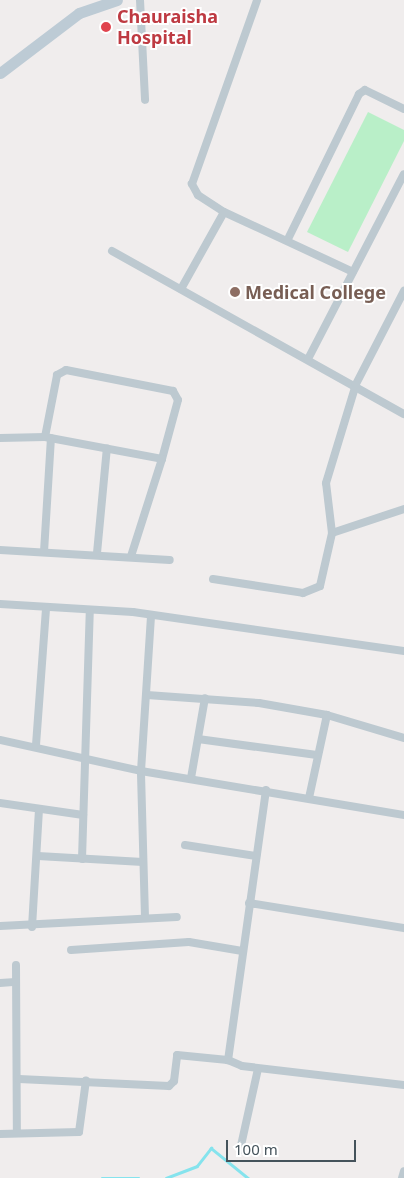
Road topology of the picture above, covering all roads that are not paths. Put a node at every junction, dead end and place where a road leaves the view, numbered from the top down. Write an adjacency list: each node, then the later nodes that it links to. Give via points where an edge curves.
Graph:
1 (117, 0): 4 (main road, via 79,13)
2 (140, 0): 5 (street)
3 (257, 0): 8 (street, via 192,184 198,195)
4 (0, 73)
5 (145, 100)
6 (404, 109): 9 (street, via 365,90 359,94)
7 (404, 174): 11 (street)
8 (224, 212): 9 (street); 12 (street)
9 (288, 239): 11 (street)
10 (112, 251): 12 (street)
11 (353, 272): 14 (street)
12 (181, 289): 14 (street)
13 (404, 291): 15 (street)
14 (308, 358): 15 (street)
15 (356, 384): 16 (street); 22 (street, via 326,484)
16 (404, 414)
17 (0, 438): 18 (street)
18 (48, 438): 19 (street); 20 (street, via 57,375 66,370 174,391 178,400); 24 (street)
19 (107, 448): 20 (street); 25 (street)
20 (162, 459): 26 (street)
21 (404, 509): 22 (street)
22 (332, 533): 28 (street, via 323,582 313,591)
23 (0, 550): 24 (street)
24 (44, 552): 25 (street)
25 (97, 554): 26 (street)
26 (131, 556): 27 (street)
27 (170, 560)
28 (213, 579)
29 (0, 604): 30 (street)
30 (46, 608): 31 (street); 40 (street)
31 (90, 611): 32 (street); 42 (street)
32 (151, 617): 33 (street); 34 (street)
33 (404, 651)
34 (147, 695): 35 (street); 43 (street)
35 (205, 698): 36 (street); 38 (street)
36 (326, 715): 37 (street); 41 (street)
37 (404, 738)
38 (198, 739): 41 (street); 44 (street)
39 (0, 740): 40 (street)
40 (36, 746): 42 (street)
41 (317, 755): 46 (street)
42 (82, 756): 43 (street); 49 (street)
43 (141, 771): 44 (street); 55 (street)
44 (191, 778): 45 (street)
45 (266, 790): 46 (street); 53 (street)
46 (309, 798): 50 (street)
47 (0, 803): 48 (street)
48 (39, 808): 49 (street); 52 (street)
49 (83, 815): 54 (street)
50 (404, 815)
51 (185, 845): 53 (street)
52 (38, 856): 54 (street); 60 (street)
53 (256, 856): 56 (street)
54 (82, 859): 55 (street)
55 (143, 862): 57 (street)
56 (249, 903): 61 (street); 63 (street)
57 (145, 917): 58 (street); 60 (street)
58 (177, 917)
59 (0, 926): 60 (street)
60 (32, 928)
61 (404, 928)
62 (71, 950): 63 (street, via 189,942)
63 (242, 951): 67 (street)
64 (16, 965): 65 (street)
65 (16, 982): 66 (street); 69 (street)
66 (0, 983)
67 (228, 1060): 68 (street); 70 (street, via 177,1055 174,1081 169,1086)
68 (258, 1069): 71 (street); 74 (street)
69 (19, 1079): 70 (street); 72 (street)
70 (86, 1080): 72 (street, via 79,1132)
71 (404, 1085)
72 (18, 1133): 73 (street)
73 (0, 1134)
74 (240, 1150)
75 (404, 1171): 76 (street)
76 (402, 1178)

